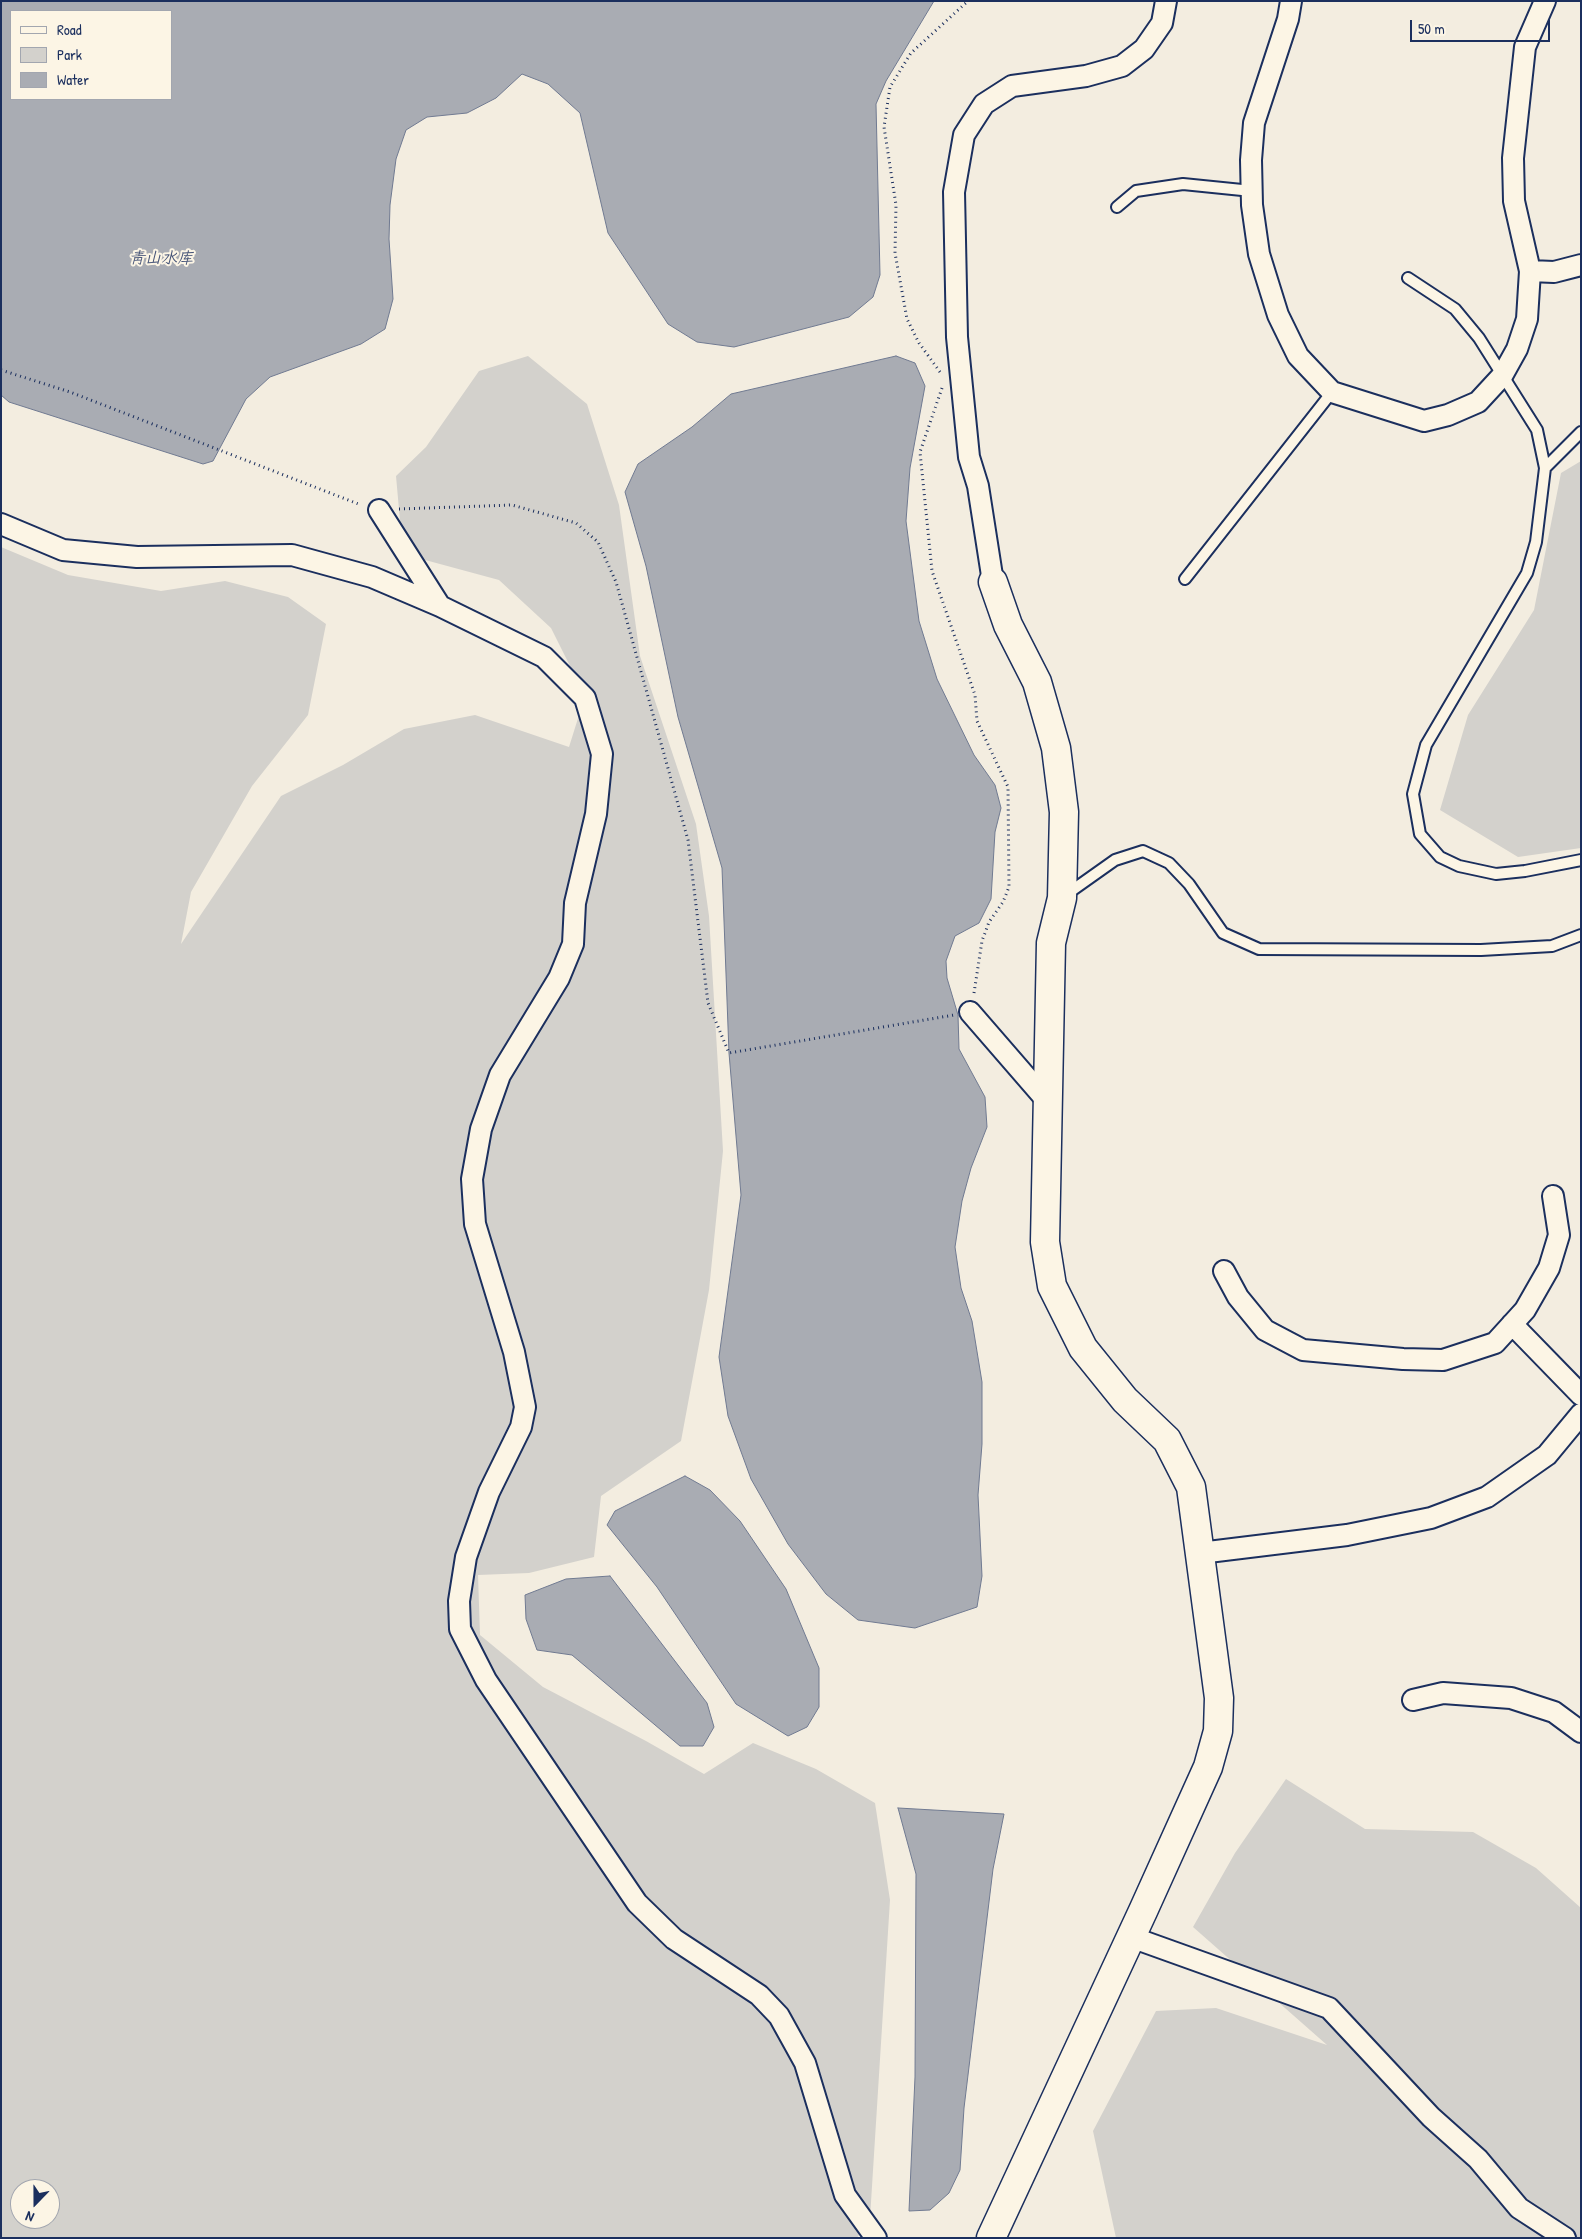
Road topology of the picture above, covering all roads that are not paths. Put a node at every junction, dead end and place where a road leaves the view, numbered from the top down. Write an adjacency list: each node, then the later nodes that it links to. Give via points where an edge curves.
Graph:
1 (1166, 1): 16 (street, via 1162,23 1144,49 1122,66 1086,76 1012,86 984,104 964,135 954,192 957,337 970,457 978,486)
2 (1290, 1): 4 (street, via 1288,19 1254,124)
3 (1545, 1): 7 (street, via 1525,47 1513,158 1514,201)
4 (1252, 191): 5 (lane, via 1183,184 1136,191); 10 (street, via 1259,254 1278,315 1298,356)
5 (1118, 207)
6 (1581, 265): 7 (street, via 1554,272)
7 (1530, 270): 9 (street, via 1527,318 1517,349)
8 (1408, 278): 9 (lane, via 1455,309 1479,338)
9 (1502, 376): 10 (street, via 1478,402 1424,421); 12 (lane, via 1537,430)
10 (1332, 392): 15 (lane)
11 (1581, 432): 12 (lane)
12 (1545, 468): 18 (lane, via 1536,542 1527,573 1426,745 1412,794 1420,834 1440,857 1459,866 1496,874)
13 (379, 510): 17 (street)
14 (1, 524): 17 (street, via 63,550 137,557 292,555 372,577)
15 (1185, 579)
16 (993, 582): 19 (street, via 1008,626 1037,682 1056,748 1064,812)
17 (440, 606): 32 (street, via 544,657 585,698 602,754 596,814 576,903 573,944 560,978 500,1074 481,1129 472,1179 476,1224 514,1352 525,1407 521,1427 489,1492 466,1557 459,1600 460,1629 486,1680 637,1903 674,1939 759,1995 779,2016 805,2063 845,2195)
18 (1581, 860)
19 (1062, 898): 20 (lane, via 1115,860 1143,851 1169,863 1223,933 1259,949 1481,950 1552,946); 22 (street, via 1051,943)
20 (1581, 935)
21 (970, 1012): 22 (street)
22 (1048, 1102): 28 (street, via 1045,1242 1052,1286 1083,1348 1125,1400 1167,1440 1191,1487)
23 (1553, 1196): 25 (street, via 1559,1235 1549,1268 1525,1310)
24 (1224, 1272): 25 (street, via 1238,1297 1265,1330 1303,1350 1443,1360 1494,1343)
25 (1512, 1324): 26 (street)
26 (1581, 1395)
27 (1581, 1414): 28 (street, via 1547,1455 1487,1497 1431,1518 1347,1536)
28 (1200, 1553): 31 (street, via 1219,1698 1218,1731 1208,1767)
29 (1413, 1700): 30 (street, via 1443,1693 1511,1698 1554,1712)
30 (1581, 1732)
31 (1131, 1937): 33 (street); 34 (street, via 1329,2008 1431,2117 1478,2159 1518,2208)
32 (876, 2238)
33 (991, 2238)
34 (1565, 2238)

